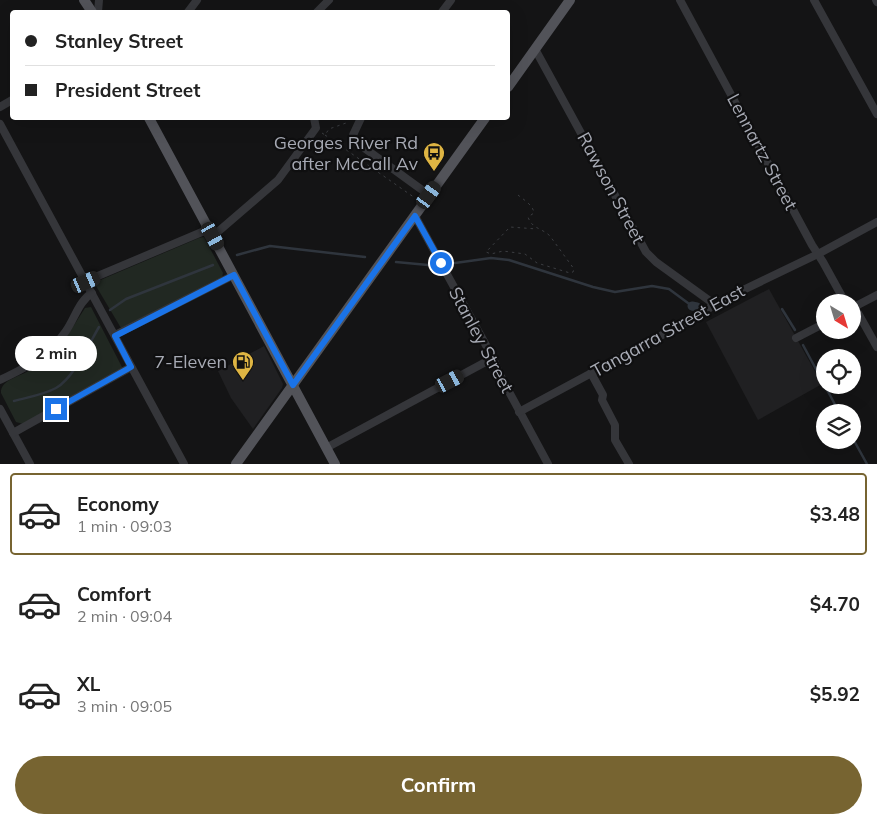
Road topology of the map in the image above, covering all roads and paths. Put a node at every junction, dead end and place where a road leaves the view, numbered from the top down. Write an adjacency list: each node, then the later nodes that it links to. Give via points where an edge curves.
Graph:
1 (329, 0): 5 (street)
2 (570, 0): 6 (main road)
3 (680, 0): 24 (street, Lennartz Street)
4 (814, 0): 8 (street)
5 (319, 10)
6 (535, 49): 7 (main road); 30 (street, Rawson Street, via 646,252)
7 (510, 84)
8 (877, 114)
9 (149, 120): 23 (main road)
10 (314, 120): 23 (street, via 316,128 278,180)
11 (360, 120): 17 (street, via 353,135 356,142)
12 (484, 120): 17 (main road)
13 (346, 123): 16 (path)
14 (0, 124): 26 (street)
15 (322, 133): 16 (path)
16 (325, 135): 19 (path)
17 (429, 195): 20 (main road)
18 (518, 195): 22 (path, via 534,210 528,218)
19 (414, 198)
20 (415, 216): 37 (street, Stanley Street); 41 (main road)
21 (877, 222): 24 (street, Tangarra Street East)
22 (537, 229): 22 (path, via 550,236 573,272 537,263 526,254 486,252 510,227)
23 (211, 232): 25 (main road); 26 (street)
24 (818, 254): 28 (street, Lennartz Street); 30 (street, Tangarra Street East)
25 (234, 275): 34 (street); 41 (main road)
26 (86, 282): 27 (street)
27 (92, 293): 34 (street); 40 (street, via 85,297 67,331 52,348 30,366)
28 (841, 294)
29 (877, 295): 31 (street)
30 (714, 304): 39 (street, Tangarra Street East)
31 (861, 304)
32 (861, 318): 36 (street)
33 (816, 328): 35 (street)
34 (115, 336): 38 (street)
35 (796, 338)
36 (877, 347)
37 (493, 358): 43 (street, Stanley Street); 46 (street)
38 (131, 367): 45 (street); 48 (street)
39 (590, 373): 43 (street, Tangarra Street East); 52 (street, via 616,424 615,440)
40 (0, 380)
41 (293, 385): 46 (main road); 49 (main road)
42 (0, 409): 44 (street)
43 (519, 412): 51 (street, Stanley Street)
44 (3, 423): 45 (street)
45 (13, 433): 47 (street)
46 (326, 448): 50 (main road)
47 (30, 464)
48 (184, 464)
49 (236, 464)
50 (336, 464)
51 (548, 464)
52 (629, 464)

